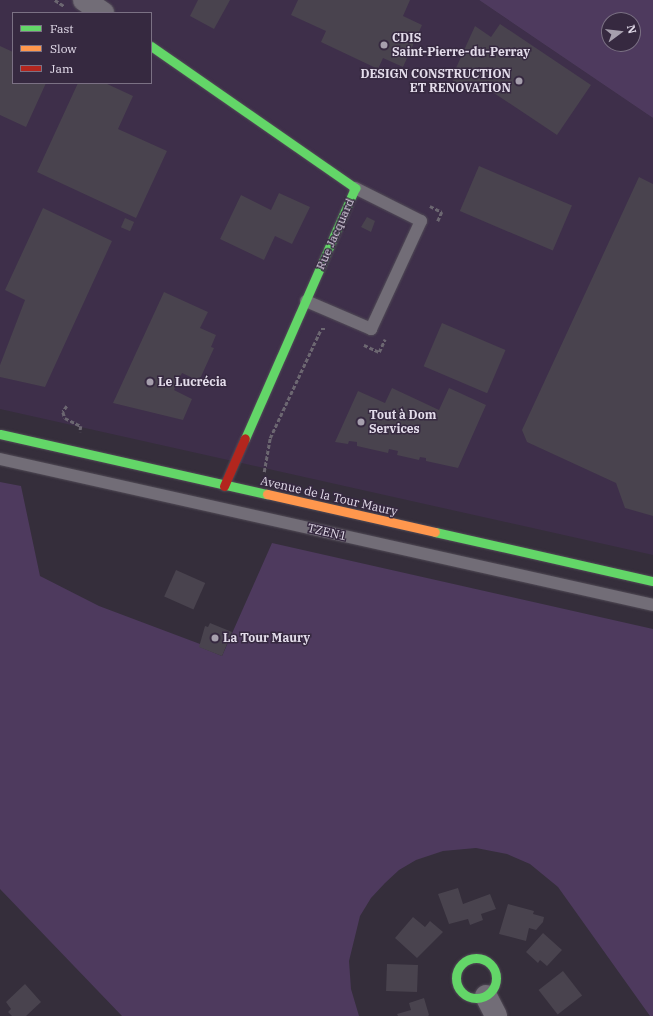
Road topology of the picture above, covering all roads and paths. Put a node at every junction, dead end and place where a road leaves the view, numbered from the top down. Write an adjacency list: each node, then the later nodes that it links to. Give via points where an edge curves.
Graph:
1 (84, 0): 2 (street)
2 (102, 12)
3 (152, 47): 4 (street, Rue Jacquard)
4 (355, 188): 5 (street, Rue Jacquard); 5 (lane, via 421,221 371,329)
5 (306, 301): 10 (street, Rue Jacquard)
6 (68, 406): 7 (path, via 63,412 65,418 81,426)
7 (80, 432)
8 (0, 434): 10 (street, Avenue de la Tour Maury)
9 (0, 459): 12 (lane, TZEN1)
10 (224, 486): 11 (street, Avenue de la Tour Maury)
11 (653, 581)
12 (653, 605)
13 (486, 996): 13 (street, via 494,985 495,972 480,959 467,960 456,975 458,987 467,996); 14 (street)
14 (496, 1016)

